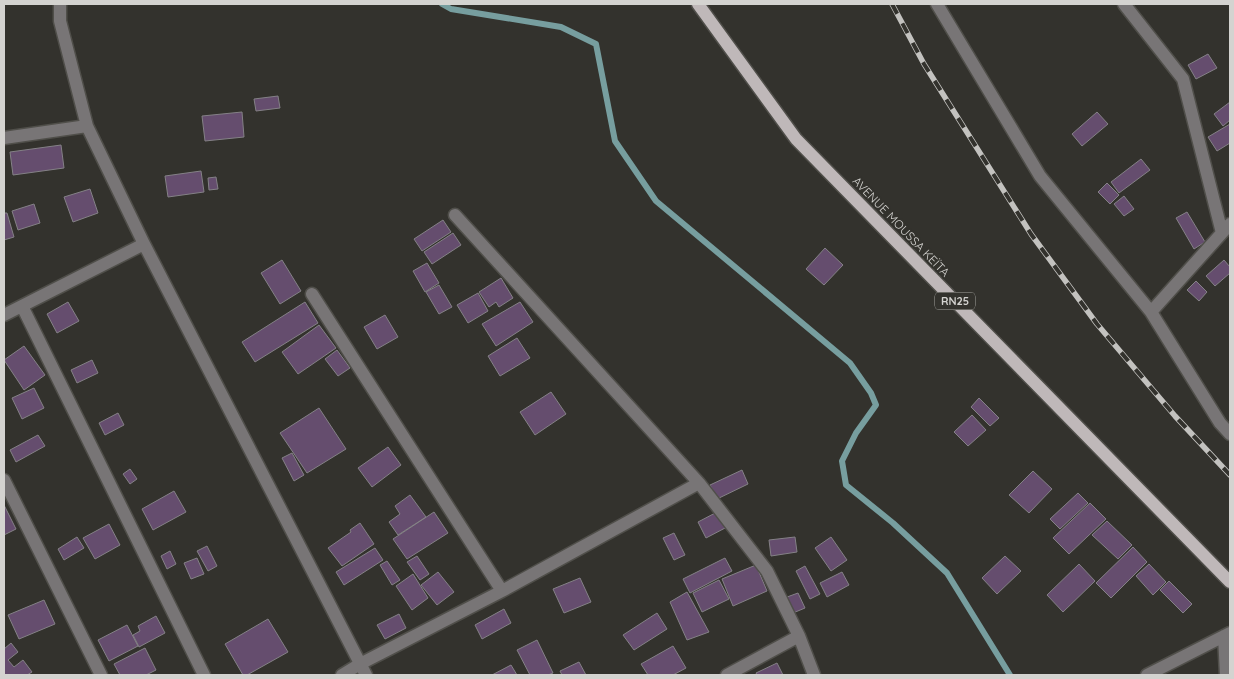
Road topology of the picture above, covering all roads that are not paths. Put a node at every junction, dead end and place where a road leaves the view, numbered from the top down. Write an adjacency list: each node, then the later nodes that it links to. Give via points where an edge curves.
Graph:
1 (60, 4): 5 (street, via 60,21)
2 (698, 4): 19 (main road, AVENUE MOUSSA KEÏTA / RN25, via 796,139)
3 (937, 4): 12 (street, via 1040,176)
4 (1124, 4): 8 (street, via 1183,79)
5 (87, 126): 6 (street); 9 (street)
6 (4, 138)
7 (455, 215): 18 (street)
8 (1226, 228): 12 (street)
9 (144, 244): 11 (street); 23 (street)
10 (312, 294): 20 (street)
11 (22, 306): 13 (street); 25 (street)
12 (1151, 312): 15 (street)
13 (4, 315)
14 (1230, 413): 15 (street)
15 (1220, 423): 16 (street)
16 (1230, 434)
17 (4, 480): 24 (street)
18 (699, 483): 20 (street); 22 (street, via 767,571)
19 (1230, 582)
20 (502, 592): 23 (street)
21 (1227, 635): 29 (street); 30 (street)
22 (799, 636): 27 (street); 28 (street)
23 (363, 670): 26 (street)
24 (101, 675)
25 (204, 675)
26 (342, 675)
27 (727, 675)
28 (814, 675)
29 (1147, 675)
30 (1226, 675)

